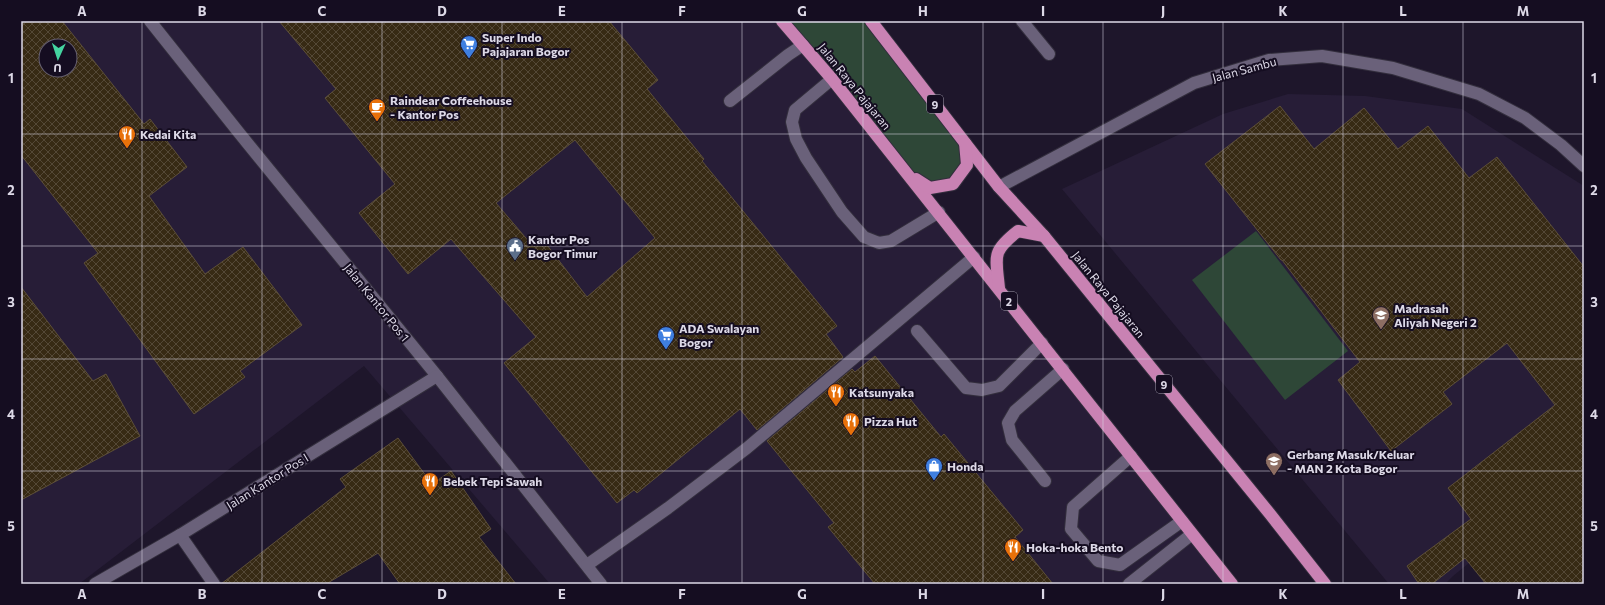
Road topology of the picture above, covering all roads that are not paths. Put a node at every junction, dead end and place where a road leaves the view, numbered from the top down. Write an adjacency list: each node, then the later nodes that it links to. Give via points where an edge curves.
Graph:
1 (150, 21): 20 (street, Jalan Kantor Pos 1)
2 (782, 21): 5 (highway, Jalan Raya Pajajaran / 2)
3 (872, 21): 9 (highway, Jalan Raya Pajajaran / 9)
4 (1022, 21): 6 (street)
5 (803, 45): 7 (highway, Jalan Raya Pajajaran / 2); 8 (street)
6 (1049, 54)
7 (832, 79): 11 (highway, Jalan Raya Pajajaran / 2); 13 (street, via 795,110 792,122 796,139 806,158 842,212 864,237 879,243 891,241)
8 (730, 101)
9 (965, 142): 11 (highway, via 967,165 952,184 930,188); 12 (highway, Jalan Raya Pajajaran / 9)
10 (1584, 166): 12 (street, Jalan Sambu, via 1525,118 1479,94 1393,68 1322,56 1269,60 1194,83)
11 (909, 176): 13 (highway, Jalan Raya Pajajaran / 2)
12 (999, 187): 14 (highway, Jalan Raya Pajajaran / 9)
13 (939, 212): 15 (highway, Jalan Raya Pajajaran / 2)
14 (1044, 236): 16 (highway, via 1018,231 1003,243 996,257); 32 (highway, Jalan Raya Pajajaran / 9)
15 (974, 257): 16 (highway, Jalan Raya Pajajaran / 2); 26 (street, via 747,448)
16 (999, 288): 18 (highway, Jalan Raya Pajajaran / 2)
17 (917, 331): 18 (street, via 966,388 982,390 998,386)
18 (1042, 343): 19 (highway, Jalan Raya Pajajaran / 2)
19 (1063, 369): 21 (highway, Jalan Raya Pajajaran / 2); 22 (street, via 1015,410 1008,423 1012,440)
20 (437, 376): 25 (street, Jalan Kantor Pos I); 26 (street, Jalan Kantor Pos 1)
21 (1131, 456): 23 (highway, Jalan Raya Pajajaran / 2); 23 (street, via 1073,507 1071,529 1098,561 1120,565)
22 (1045, 481)
23 (1182, 521): 24 (highway, Jalan Raya Pajajaran / 2)
24 (1192, 534): 30 (street); 31 (highway, Jalan Raya Pajajaran / 2)
25 (180, 535): 27 (street, Jalan Kantor Pos I); 28 (street)
26 (587, 565): 29 (street, Jalan Kantor Pos 1)
27 (95, 584)
28 (214, 584)
29 (601, 584)
30 (1129, 584)
31 (1232, 584)
32 (1325, 584)

